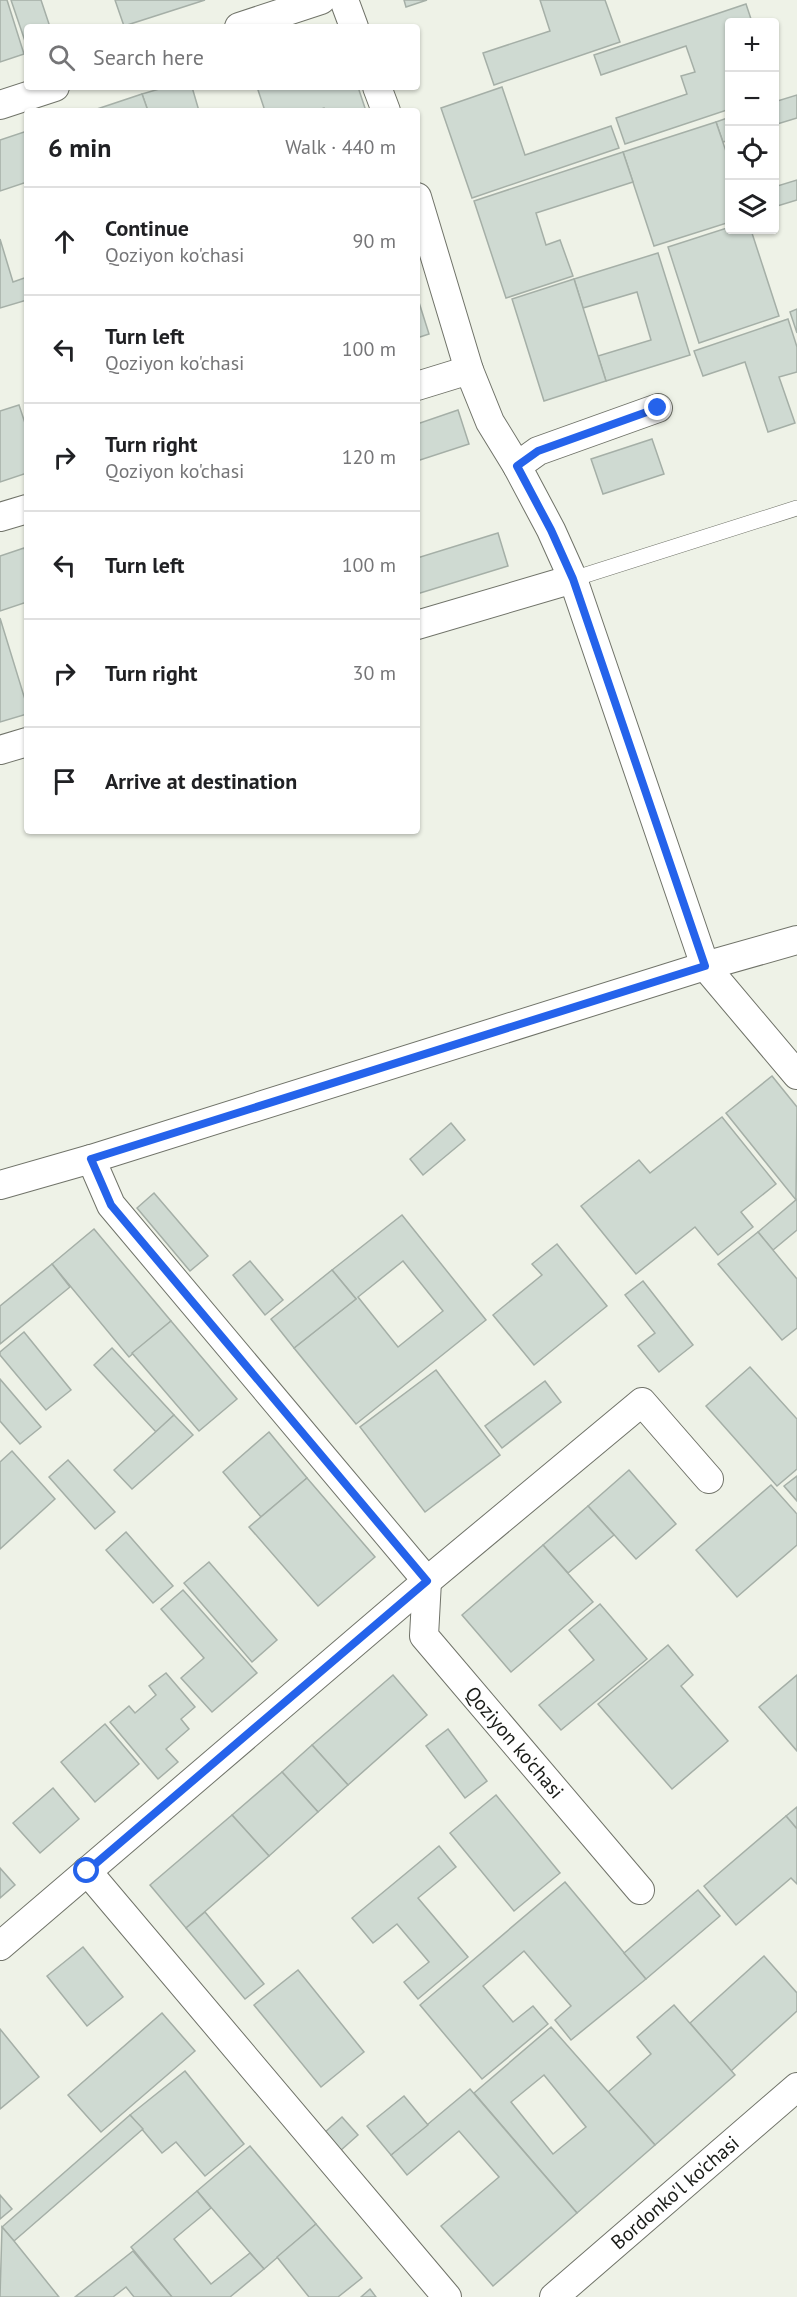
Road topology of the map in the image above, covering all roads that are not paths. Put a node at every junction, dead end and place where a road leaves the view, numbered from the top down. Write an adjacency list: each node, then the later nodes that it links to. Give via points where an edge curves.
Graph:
1 (321, 0): 3 (street)
2 (344, 0): 4 (street)
3 (248, 24)
4 (353, 24)
5 (46, 90): 7 (street)
6 (378, 90): 8 (street)
7 (0, 105)
8 (385, 108)
9 (420, 208): 10 (street)
10 (469, 370): 11 (street); 13 (street, via 490,422)
11 (420, 385)
12 (658, 408): 13 (street, via 538,451)
13 (517, 466): 17 (street)
14 (797, 508): 17 (lane)
15 (24, 510): 16 (street)
16 (0, 517)
17 (573, 579): 18 (street); 22 (street)
18 (420, 624)
19 (24, 743): 20 (street)
20 (0, 750)
21 (797, 940): 22 (street)
22 (705, 966): 23 (street); 24 (street)
23 (797, 1075)
24 (91, 1159): 25 (street); 27 (street, via 111,1205)
25 (0, 1185)
26 (709, 1479): 27 (street, via 642,1402)
27 (427, 1581): 28 (street); 29 (street, Qoziyon ko'chasi, via 424,1636)
28 (87, 1871): 30 (street); 32 (street)
29 (640, 1890)
30 (0, 1946)
31 (797, 2087): 33 (street, Bordonko'l ko'chasi)
32 (447, 2297)
33 (554, 2297)

